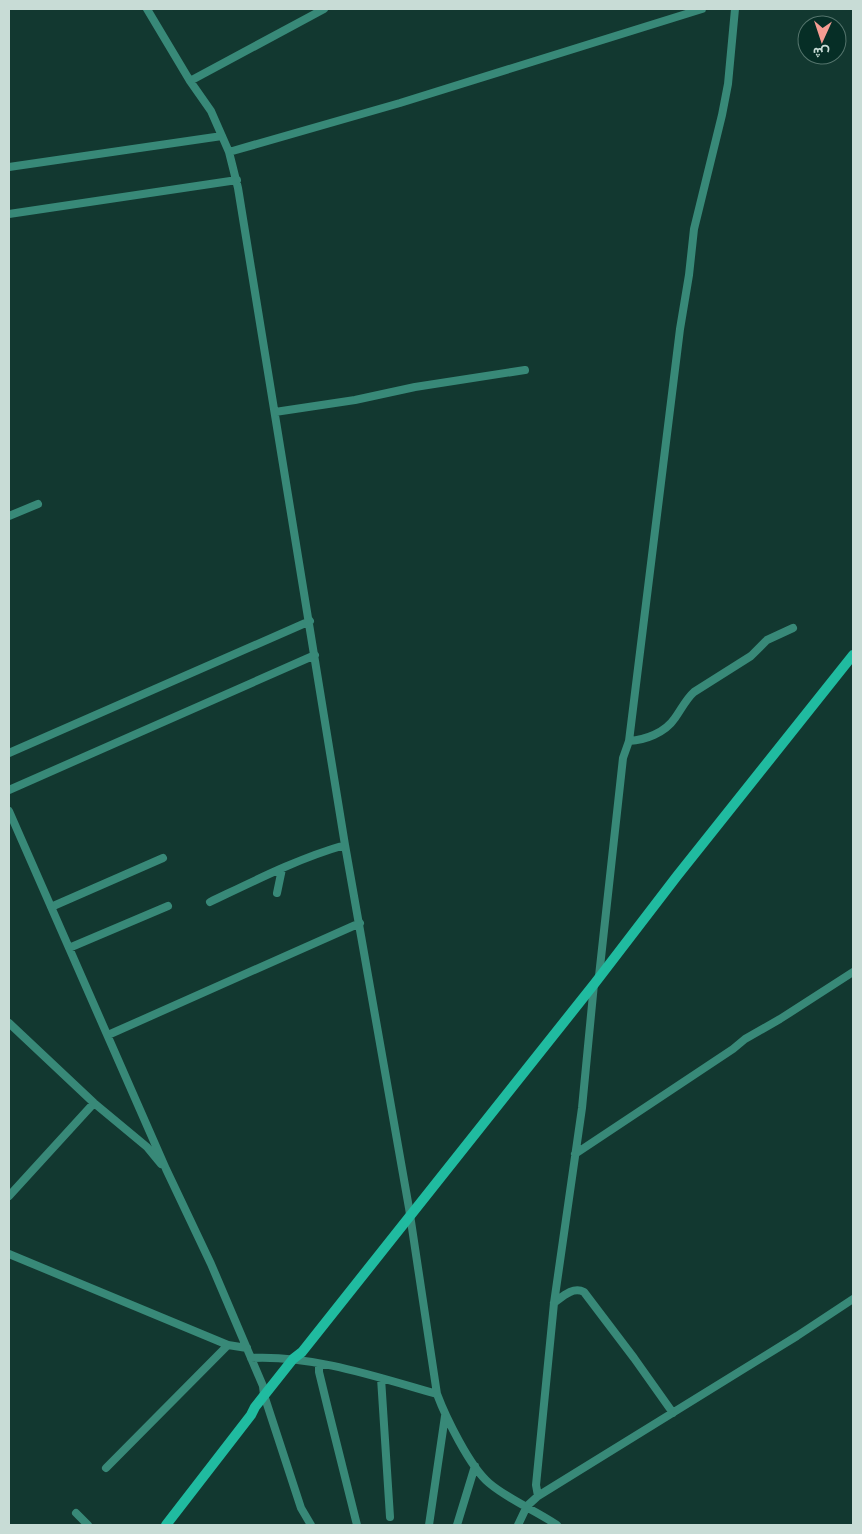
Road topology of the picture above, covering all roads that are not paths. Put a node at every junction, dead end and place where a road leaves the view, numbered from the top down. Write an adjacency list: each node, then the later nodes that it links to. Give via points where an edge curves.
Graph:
1 (147, 9): 5 (street)
2 (324, 9): 5 (street)
3 (702, 9): 7 (street, via 400,103)
4 (735, 9): 19 (street, via 728,84 694,229)
5 (190, 81): 6 (street, via 211,111)
6 (222, 136): 7 (street); 8 (street)
7 (229, 152): 9 (street)
8 (9, 167)
9 (237, 180): 10 (street); 12 (street)
10 (9, 214)
11 (525, 370): 12 (street)
12 (275, 412): 15 (street)
13 (38, 504): 14 (street)
14 (9, 516)
15 (310, 621): 17 (street); 20 (street)
16 (793, 628): 19 (street, via 767,640 751,656 694,692 674,720 664,728 648,739)
17 (315, 655): 21 (street); 23 (street)
18 (853, 655): 33 (main road)
19 (629, 741): 33 (street, via 623,758)
20 (9, 753)
21 (9, 790)
22 (9, 811): 29 (street)
23 (346, 845): 25 (street); 30 (street)
24 (163, 858): 29 (street)
25 (282, 869): 26 (street); 27 (street)
26 (277, 893)
27 (210, 902)
28 (168, 906): 31 (street)
29 (51, 908): 31 (street)
30 (360, 923): 35 (street); 40 (street)
31 (69, 948): 35 (street)
32 (853, 972): 37 (street, via 745,1039)
33 (597, 980): 37 (street); 40 (main road)
34 (9, 1023): 36 (street)
35 (108, 1035): 38 (street)
36 (94, 1103): 38 (street, via 147,1148); 39 (street)
37 (575, 1154): 43 (street)
38 (166, 1169): 45 (street)
39 (9, 1196)
40 (410, 1216): 46 (main road); 51 (street)
41 (9, 1254): 44 (street)
42 (853, 1299): 52 (street)
43 (554, 1303): 52 (street, via 573,1291 584,1292); 56 (street, via 536,1485)
44 (228, 1345): 45 (street); 55 (street)
45 (247, 1348): 47 (street)
46 (299, 1357): 47 (street); 48 (street); 50 (main road)
47 (251, 1358): 50 (street)
48 (319, 1364): 49 (street); 63 (street)
49 (381, 1378): 51 (street); 59 (street)
50 (268, 1392): 60 (street); 62 (main road, via 259,1411 251,1415)
51 (437, 1394): 53 (street)
52 (673, 1413): 56 (street)
53 (445, 1416): 54 (street); 64 (street)
54 (474, 1466): 57 (street, via 488,1482); 65 (street)
55 (106, 1468)
56 (538, 1496): 57 (street)
57 (527, 1506): 66 (street); 67 (street)
58 (76, 1513): 61 (street)
59 (390, 1517)
60 (307, 1524)
61 (88, 1525)
62 (166, 1525)
63 (357, 1525)
64 (429, 1525)
65 (457, 1525)
66 (518, 1525)
67 (557, 1525)

